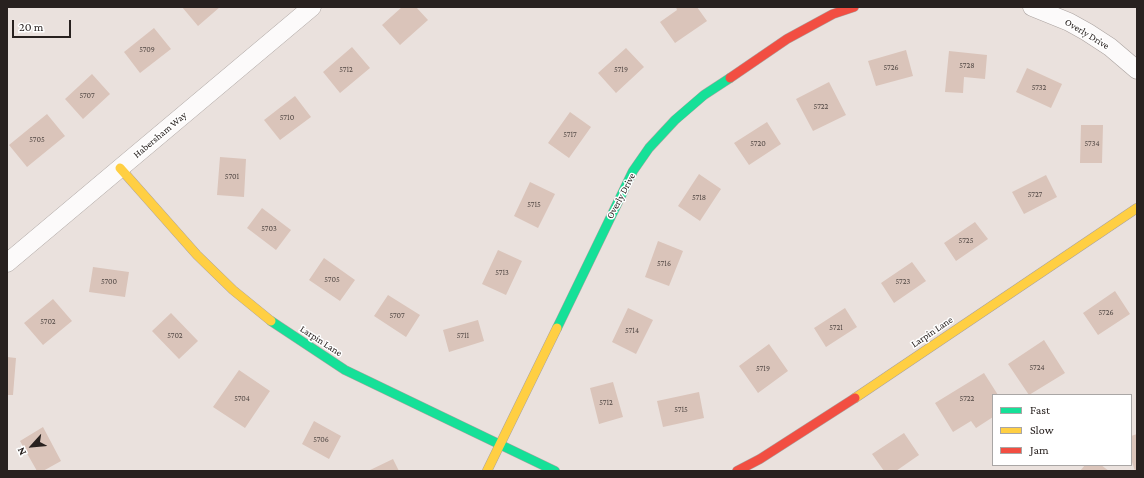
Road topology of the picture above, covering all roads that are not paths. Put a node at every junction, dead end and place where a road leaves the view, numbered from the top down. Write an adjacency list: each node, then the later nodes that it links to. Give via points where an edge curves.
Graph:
1 (312, 7): 5 (street, Habersham Way)
2 (854, 7): 8 (street, Overly Drive, via 833,14 787,39 704,95 675,120 649,148 619,197)
3 (1032, 7): 4 (street, Overly Drive, via 1087,32)
4 (1137, 70)
5 (120, 168): 7 (street, Habersham Way); 8 (street, Larpin Lane, via 197,255 233,290 275,324 345,370)
6 (1137, 208): 11 (street, Larpin Lane, via 811,426)
7 (7, 263)
8 (500, 444): 9 (street, Overly Drive); 10 (street, Larpin Lane)
9 (486, 471)
10 (555, 471)
11 (737, 471)

